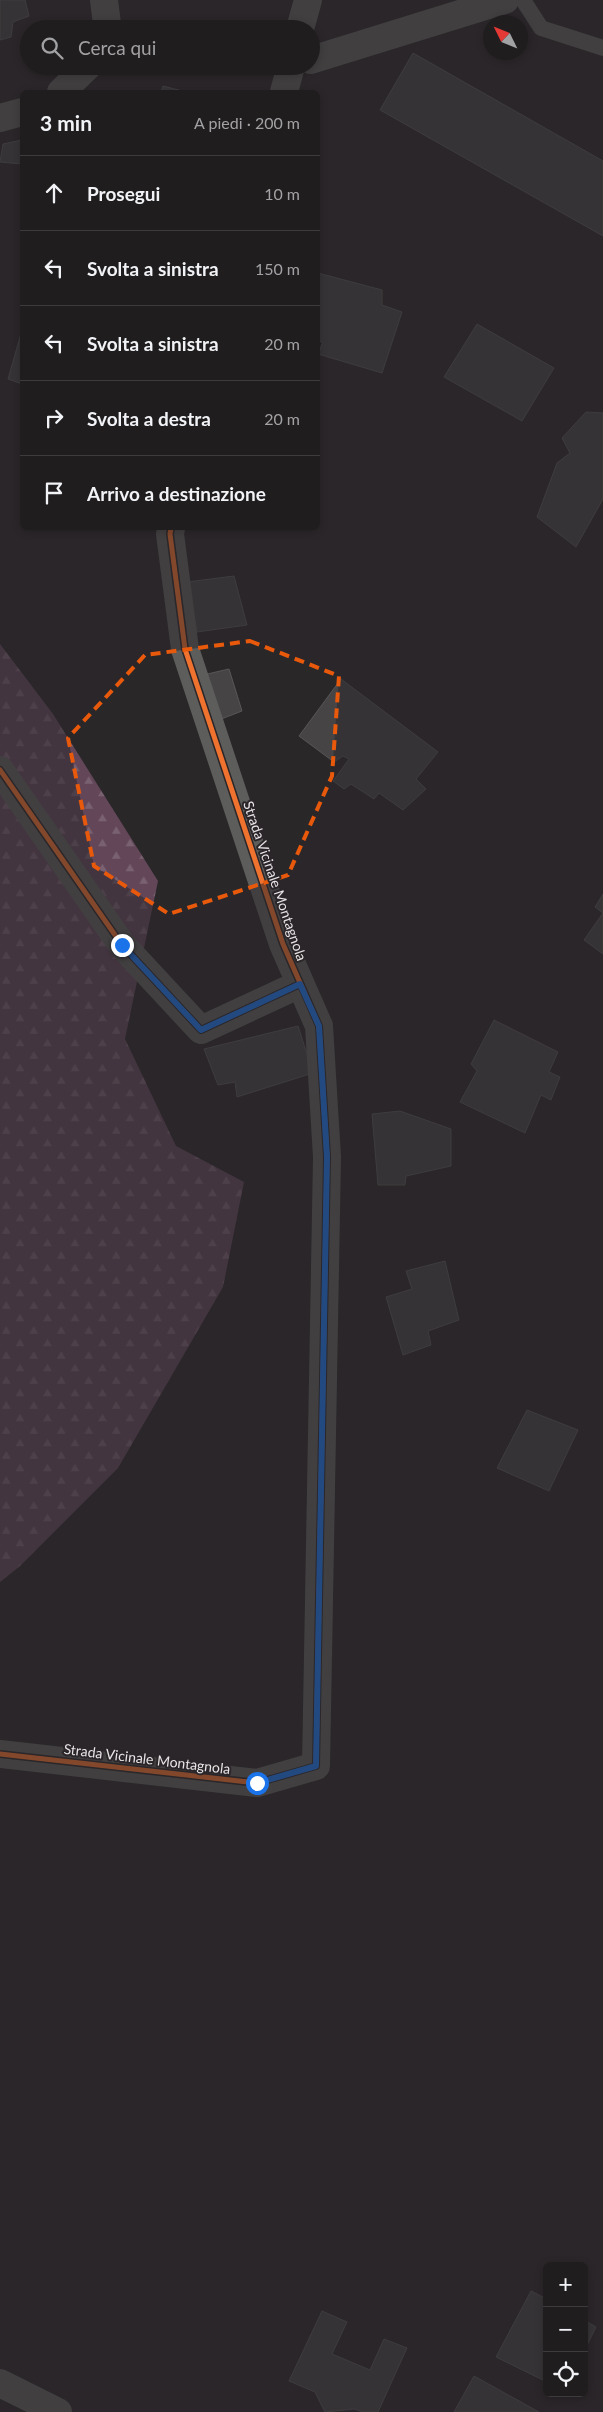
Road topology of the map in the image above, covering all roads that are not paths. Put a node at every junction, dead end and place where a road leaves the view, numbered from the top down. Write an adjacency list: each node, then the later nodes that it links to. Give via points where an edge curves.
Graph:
1 (104, 0): 5 (street)
2 (308, 0): 6 (street)
3 (505, 0): 8 (street)
4 (523, 0): 7 (lane, via 541,28)
5 (106, 20)
6 (302, 20)
7 (603, 48)
8 (320, 57)
9 (79, 75): 11 (street)
10 (289, 75): 12 (street)
11 (63, 90)
12 (285, 90)
13 (20, 113): 14 (street)
14 (0, 118)
15 (171, 530): 17 (street, Strada Vicinale Montagnola, via 185,649 283,944)
16 (0, 770): 17 (street, via 122,945 201,1030)
17 (300, 984): 18 (street, Strada Vicinale Montagnola, via 319,1026 327,1157 316,1766 257,1783)
18 (0, 1754)
19 (0, 2383): 20 (street)
20 (58, 2412)

